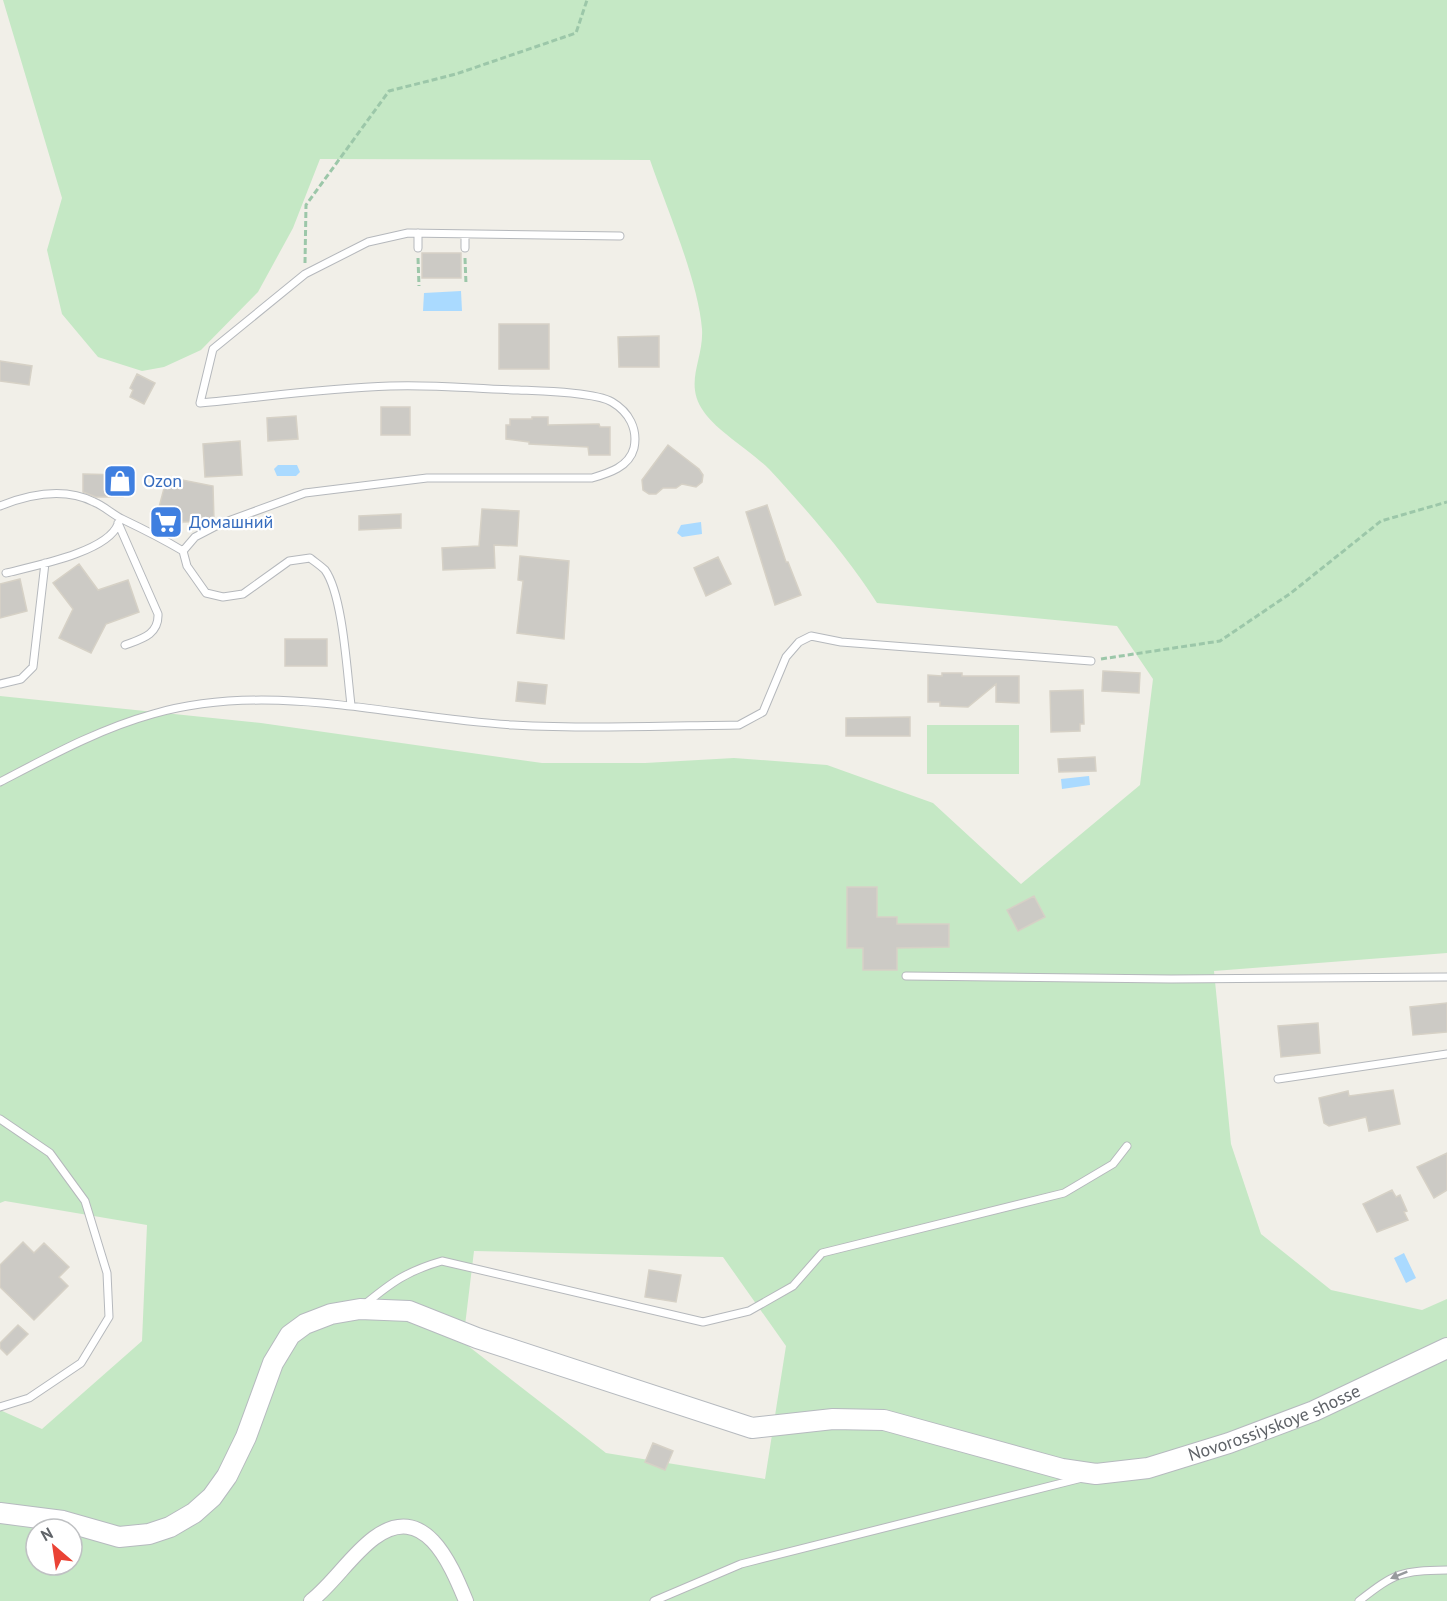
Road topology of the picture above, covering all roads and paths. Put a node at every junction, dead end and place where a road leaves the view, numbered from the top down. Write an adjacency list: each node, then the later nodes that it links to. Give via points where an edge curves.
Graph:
1 (587, 0): 7 (path, via 576,33 456,74 389,91 306,205)
2 (418, 233): 3 (lane); 5 (lane); 7 (lane, via 368,242)
3 (465, 234): 4 (lane); 6 (lane)
4 (620, 236)
5 (418, 248): 9 (path)
6 (465, 248): 8 (path)
7 (304, 274): 13 (lane, via 213,349 200,403 391,386 549,391 610,401 623,410 633,423 633,452 626,464 592,478 427,478 305,493 220,524 195,537)
8 (466, 284)
9 (419, 286)
10 (1447, 502): 17 (path, via 1381,521 1291,592 1220,641)
11 (0, 506): 12 (lane, via 46,493 72,494 94,501)
12 (120, 521): 13 (lane, via 141,526); 14 (lane, via 102,543); 16 (lane, via 158,614 152,633)
13 (183, 551): 19 (lane, via 187,566 206,593 223,597 243,594 290,561 310,558 325,570 342,631)
14 (45, 563): 15 (lane); 18 (lane, via 33,667 21,679)
15 (6, 573)
16 (125, 645)
17 (1090, 661): 19 (lane, via 853,643 812,636 799,642 786,657 763,711 740,725 512,725)
18 (0, 684)
19 (351, 705): 20 (lane, via 234,701 154,713 86,737)
20 (0, 782)
21 (906, 976): 22 (lane, via 1205,980)
22 (1447, 977)
23 (1447, 1054): 24 (lane)
24 (1278, 1079)
25 (0, 1119): 29 (lane, via 50,1153 85,1201 107,1273 109,1317 81,1363 29,1398)
26 (1127, 1146): 27 (lane, via 1113,1164 1064,1193 822,1253 793,1286 749,1311 703,1322 442,1261 398,1277)
27 (360, 1309): 30 (street, Novorossiyskoye shosse, via 409,1311 477,1338 752,1428 833,1419 884,1420 1062,1469); 31 (street, Novorossiyskoye shosse, via 331,1314 290,1335 273,1363 227,1476 212,1497 170,1527 119,1537 63,1521)
28 (1447, 1348): 30 (street, Novorossiyskoye shosse, via 1314,1411 1229,1443 1148,1468)
29 (0, 1407)
30 (1096, 1474): 35 (lane, via 741,1563)
31 (0, 1513)
32 (1447, 1570): 36 (lane, one-way to 36, via 1408,1571 1389,1578)
33 (311, 1601): 34 (street, via 373,1539 391,1529 412,1526 426,1533 440,1550)
34 (466, 1601)
35 (654, 1601)
36 (1359, 1601)

